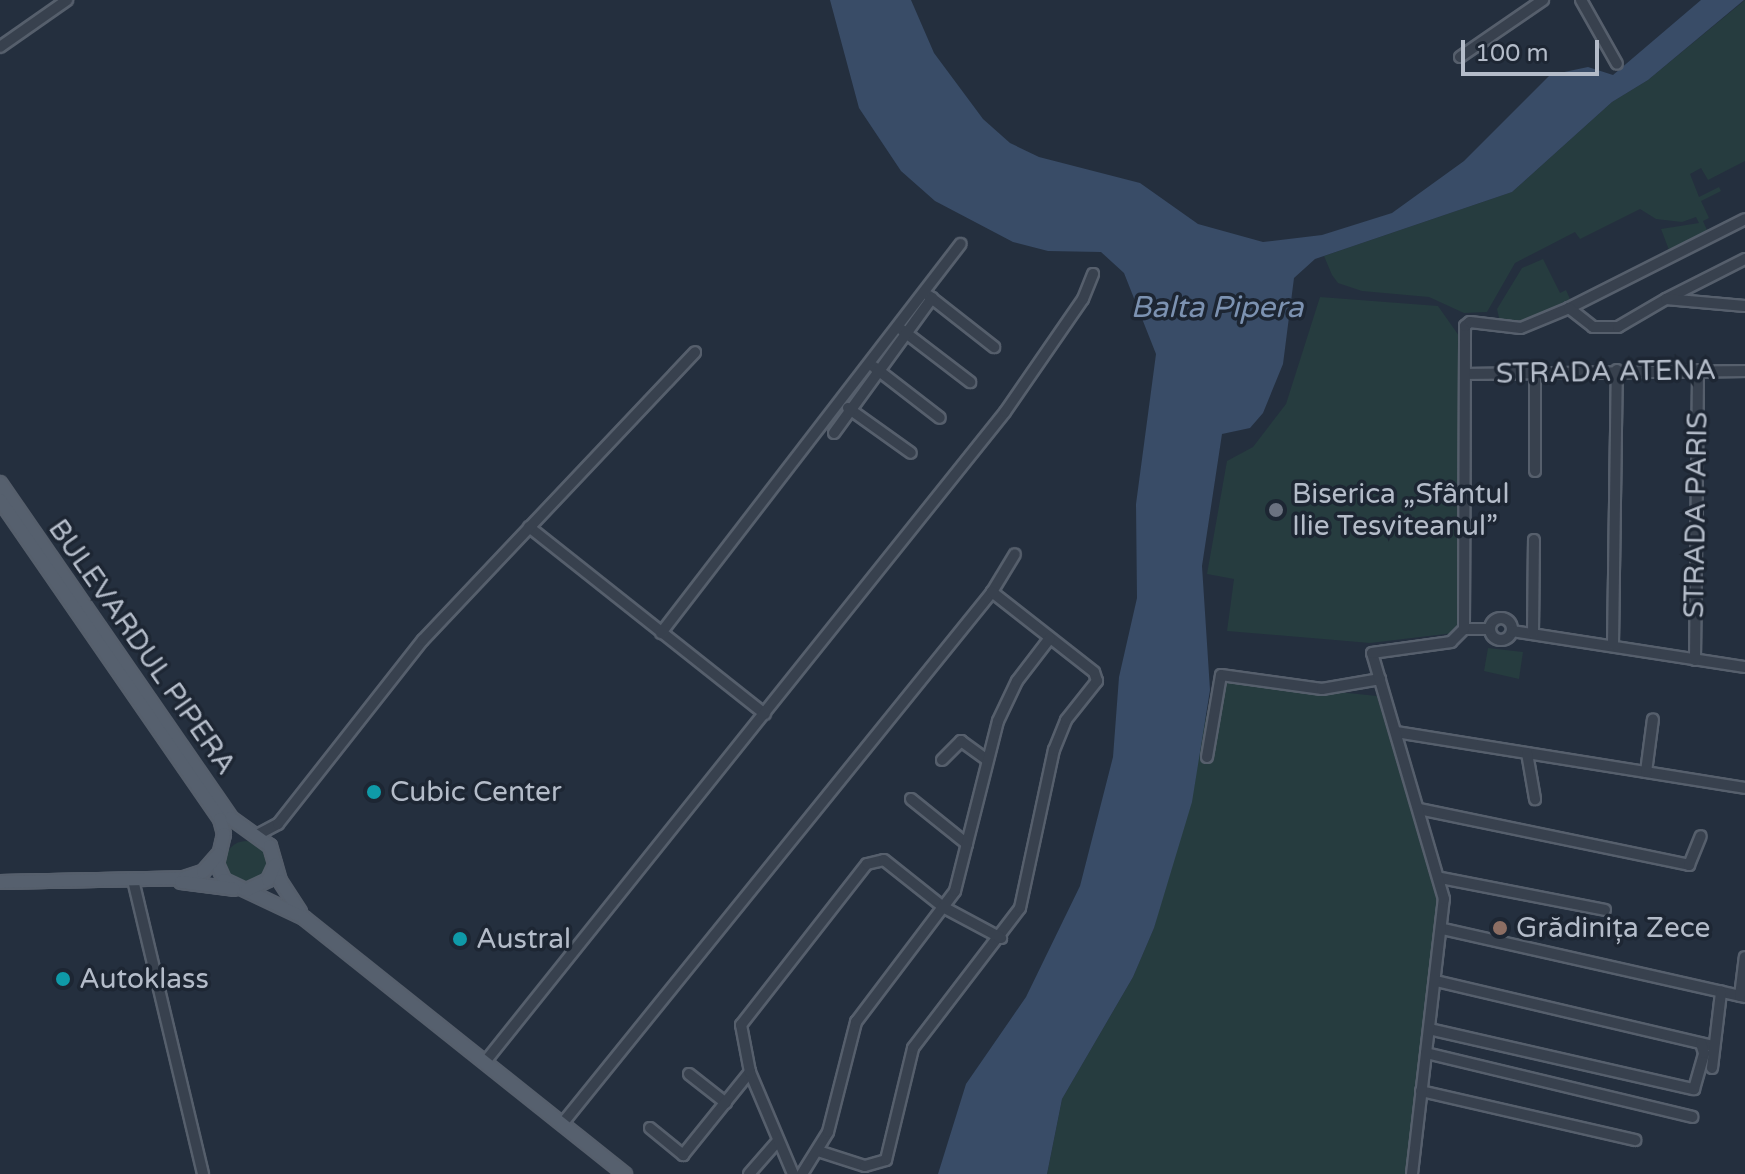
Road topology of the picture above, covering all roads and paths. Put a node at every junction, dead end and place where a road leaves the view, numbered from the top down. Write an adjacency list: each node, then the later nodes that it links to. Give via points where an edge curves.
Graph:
1 (67, 0): 4 (street)
2 (1543, 0): 5 (street)
3 (1581, 0): 6 (street)
4 (0, 47)
5 (1460, 57)
6 (1617, 64)
7 (1745, 219): 14 (street)
8 (961, 244): 11 (street)
9 (1745, 259): 12 (street)
10 (1093, 274): 46 (street, via 1083,299 1005,412)
11 (928, 295): 15 (street); 16 (street)
12 (1666, 299): 13 (street); 14 (street, via 1628,323 1606,329 1593,327)
13 (1745, 306)
14 (1569, 308): 24 (street, via 1521,328 1467,324)
15 (902, 330): 18 (street); 21 (street); 25 (street)
16 (994, 347)
17 (695, 352): 34 (street)
18 (869, 364): 21 (street); 26 (street)
19 (1617, 370): 20 (street, STRADA ATENA); 23 (street, STRADA ATENA); 42 (street)
20 (1698, 370): 22 (street, STRADA ATENA); 43 (street, STRADA PARIS)
21 (879, 371): 27 (street); 28 (street)
22 (1745, 371)
23 (1535, 373): 24 (street, STRADA ATENA); 31 (street)
24 (1466, 374): 38 (street)
25 (970, 382)
26 (840, 402): 27 (street); 39 (street)
27 (851, 410): 29 (street); 30 (street)
28 (940, 418)
29 (834, 433)
30 (911, 453)
31 (1535, 471)
32 (0, 483): 59 (main road, BULEVARDUL PIPERA, via 221,803)
33 (0, 500): 62 (main road, BULEVARDUL PIPERA, via 214,809 223,830)
34 (529, 527): 39 (street); 58 (street, via 423,640)
35 (1534, 540): 40 (street)
36 (1015, 554): 37 (street)
37 (992, 592): 41 (street); 89 (street)
38 (1464, 629): 40 (street, via 1490,629 1501,640 1512,631); 45 (street, via 1451,642 1371,648)
39 (661, 633): 46 (street)
40 (1533, 633): 42 (street)
41 (1050, 638): 52 (street, via 1006,702); 73 (street, via 1094,672 1097,681 1060,734 1020,908)
42 (1613, 645): 43 (street)
43 (1695, 660): 44 (street)
44 (1745, 667)
45 (1380, 679): 48 (street); 50 (street, via 1322,689 1221,675)
46 (765, 714): 82 (street)
47 (1653, 719): 53 (street)
48 (1396, 732): 49 (street); 57 (street)
49 (1527, 753): 53 (street); 56 (street)
50 (1207, 757)
51 (942, 760): 52 (street, via 961,741)
52 (987, 760): 61 (street)
53 (1646, 772): 54 (street)
54 (1745, 788)
55 (911, 799): 61 (street)
56 (1535, 799)
57 (1419, 809): 60 (street, via 1689,865); 64 (street)
58 (278, 824): 59 (street); 63 (street)
59 (254, 834): 62 (main road); 63 (main road, BULEVARDUL PIPERA)
60 (1701, 836)
61 (967, 844): 69 (street, via 955,891)
62 (220, 850): 66 (main road, via 196,876); 68 (main road, BULEVARDUL PIPERA, via 224,880)
63 (274, 860): 68 (main road, via 262,886); 71 (main road, BULEVARDUL PIPERA)
64 (1441, 878): 70 (street); 72 (street)
65 (133, 880): 66 (main road); 67 (main road); 94 (street)
66 (164, 880): 68 (main road)
67 (0, 882)
68 (242, 890): 71 (main road, BULEVARDUL PIPERA)
69 (943, 907): 73 (street); 84 (street, via 884,860 867,864 741,1025); 93 (street, via 856,1022 828,1132)
70 (1605, 910)
71 (304, 918): 82 (main road, BULEVARDUL PIPERA)
72 (1443, 929): 75 (street); 76 (street)
73 (1001, 938): 93 (street, via 913,1048 886,1160 865,1166)
74 (1745, 957): 77 (street)
75 (1436, 981): 78 (street); 79 (street)
76 (1721, 992): 77 (street); 80 (street)
77 (1742, 997)
78 (1429, 1029): 79 (street, via 1694,1089 1704,1053); 81 (street)
79 (1701, 1043): 80 (street)
80 (1714, 1046): 83 (street)
81 (1426, 1053): 86 (street); 88 (street)
82 (485, 1062): 89 (main road, BULEVARDUL PIPERA)
83 (1712, 1068)
84 (750, 1072): 87 (street); 92 (street)
85 (689, 1074): 87 (street)
86 (1421, 1091): 91 (street); 99 (street)
87 (726, 1103): 90 (street, via 683,1155)
88 (1692, 1117)
89 (562, 1124): 95 (main road, BULEVARDUL PIPERA)
90 (650, 1128)
91 (1635, 1140)
92 (777, 1142): 96 (street); 97 (street)
93 (818, 1151): 98 (street)
94 (203, 1174)
95 (625, 1174)
96 (749, 1174)
97 (793, 1174)
98 (802, 1174)
99 (1412, 1174)

